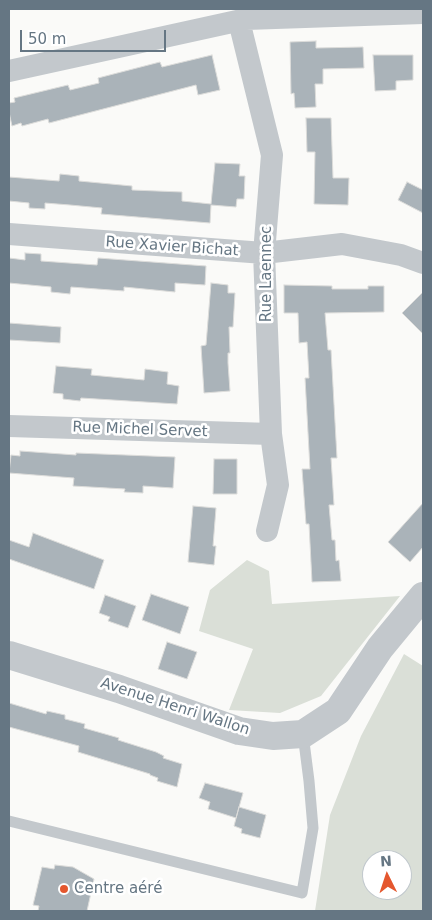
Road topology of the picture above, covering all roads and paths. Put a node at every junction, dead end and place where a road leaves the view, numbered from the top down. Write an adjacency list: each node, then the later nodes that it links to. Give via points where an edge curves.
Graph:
1 (423, 13): 2 (street)
2 (243, 16): 3 (street); 5 (street, Rue Laennec, via 272,155)
3 (9, 71)
4 (9, 234): 5 (street, Rue Xavier Bichat)
5 (264, 253): 6 (street, Rue Xavier Bichat, via 342,244 401,255); 8 (street, Rue Laennec)
6 (423, 263)
7 (9, 426): 8 (street, Rue Michel Servet)
8 (271, 434): 9 (street, Rue Laennec, via 278,484)
9 (267, 531)
10 (423, 596): 12 (street, Avenue Henri Wallon, via 380,648 338,712)
11 (9, 655): 12 (street, Avenue Henri Wallon, via 238,730 273,736)
12 (303, 734): 13 (lane, via 313,828 302,893)
13 (9, 821)

